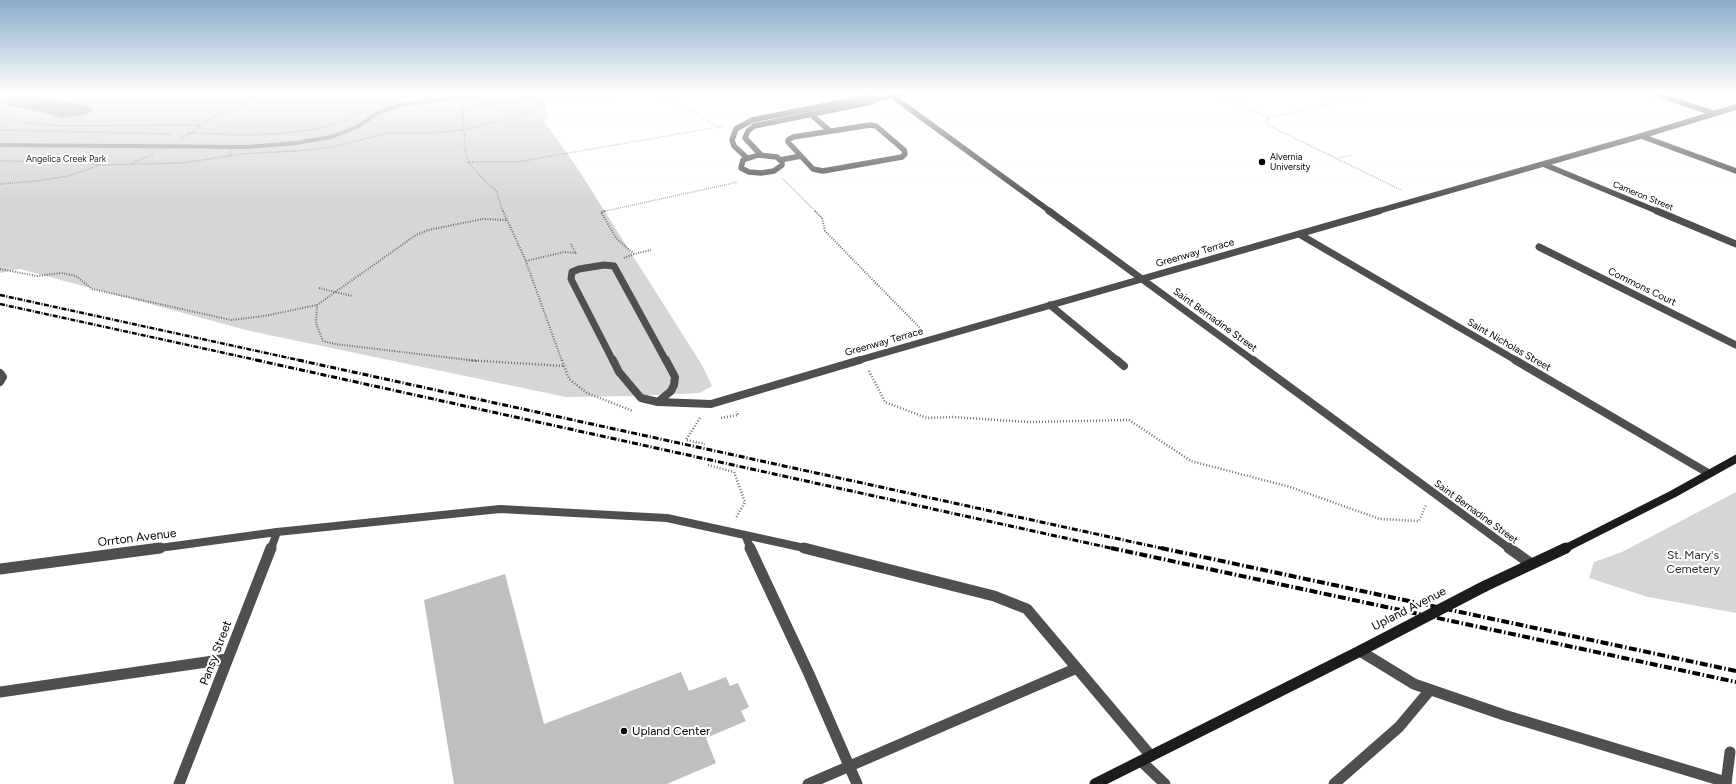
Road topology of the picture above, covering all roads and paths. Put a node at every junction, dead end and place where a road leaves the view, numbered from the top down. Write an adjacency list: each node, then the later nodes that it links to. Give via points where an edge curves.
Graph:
1 (0, 130): 15 (path)
2 (193, 130): 14 (path)
3 (313, 130): 14 (path, via 249,135)
4 (463, 130): 22 (path, via 388,133 310,150 282,150)
5 (705, 130): 28 (path, via 517,162)
6 (737, 130): 24 (street, via 733,134 734,146)
7 (750, 130): 20 (street, via 745,138)
8 (839, 130): 13 (street)
9 (880, 130): 23 (street, via 904,150 905,154 902,157 823,171 813,169)
10 (937, 130): 47 (street, Saint Bernadine Street)
11 (1277, 130): 25 (path)
12 (1661, 130): 16 (street, Greenway Terrace)
13 (830, 131): 23 (street, via 788,140)
14 (188, 133): 17 (path)
15 (171, 134)
16 (1641, 136): 30 (street, Greenway Terrace); 33 (street)
17 (182, 138)
18 (231, 150): 22 (path)
19 (154, 154): 29 (path)
20 (761, 155): 24 (street); 26 (street)
21 (1352, 155): 25 (path)
22 (230, 156): 29 (path, via 183,163)
23 (801, 156): 26 (street)
24 (747, 158): 34 (street, via 741,163 744,170 761,173)
25 (1336, 158): 38 (path)
26 (780, 160): 34 (street, via 782,166)
27 (0, 161): 31 (path)
28 (468, 162)
29 (130, 164): 31 (path)
30 (1543, 164): 38 (street, Greenway Terrace); 41 (street, Cameron Street)
31 (100, 165): 37 (path, via 68,176)
32 (1736, 165): 33 (street)
33 (1728, 168): 35 (street)
34 (774, 171): 53 (path, via 822,218 825,231)
35 (1736, 171)
36 (741, 181): 43 (path, via 601,212 616,238 634,254)
37 (0, 184)
38 (1420, 199): 40 (street, Greenway Terrace)
39 (507, 220): 49 (path, via 483,219 428,230 416,235)
40 (1298, 234): 47 (street, Greenway Terrace); 65 (street, Saint Nicholas Street)
41 (1736, 244)
42 (1539, 247): 54 (street, Commons Court)
43 (651, 250)
44 (576, 253): 45 (path, via 564,252)
45 (526, 261)
46 (0, 269): 51 (path, via 37,276 62,273 76,276 92,289 231,320)
47 (1142, 279): 52 (street, Greenway Terrace); 66 (street, Saint Bernadine Street)
48 (319, 288): 49 (path)
49 (336, 292): 50 (path); 51 (path)
50 (352, 296)
51 (317, 305): 56 (path, via 316,323 323,341 335,344 473,361)
52 (1050, 305): 53 (street, Greenway Terrace); 57 (street)
53 (931, 339): 55 (street, Greenway Terrace)
54 (1736, 345)
55 (863, 359): 60 (street, Greenway Terrace, via 711,404); 66 (path, via 884,402 927,418 954,417 1027,422 1129,420 1191,461 1290,487 1380,519 1419,520)
56 (564, 366)
57 (1124, 366)
58 (0, 373): 59 (street)
59 (0, 382)
60 (658, 402): 60 (street, Greenway Terrace, via 641,398 619,372 571,279 572,272 604,264 614,266 617,270 675,376 671,391)
61 (700, 418): 62 (path, via 686,440)
62 (706, 444)
63 (1736, 459): 65 (street, Upland Avenue)
64 (708, 465): 67 (path, via 734,472 745,502)
65 (1708, 473): 70 (street, Upland Avenue, via 1601,531)
66 (1432, 491): 70 (street, Saint Bernadine Street)
67 (729, 531): 68 (street, Orrton Avenue, via 667,518 500,508); 69 (street, Orrton Avenue)
68 (277, 532): 71 (street, Orrton Avenue); 73 (street, Pansy Street)
69 (745, 535): 74 (street, Orrton Avenue, via 820,551 1001,598 1027,609); 79 (street)
70 (1530, 564): 72 (street, Upland Avenue, bridge)
71 (0, 569)
72 (1360, 650): 75 (street, via 1414,684); 78 (street, Upland Avenue)
73 (227, 659): 76 (street); 81 (street, Pansy Street)
74 (1076, 668): 78 (street, Orrton Avenue); 79 (street)
75 (1430, 690): 80 (street); 86 (street, via 1399,727)
76 (0, 692)
77 (1730, 752): 80 (street)
78 (1146, 758): 84 (street, Upland Avenue); 85 (street, Orrton Avenue)
79 (849, 766): 82 (street); 83 (street)
80 (1726, 783)
81 (179, 784)
82 (808, 784)
83 (857, 784)
84 (1095, 784)
85 (1165, 784)
86 (1334, 784)

